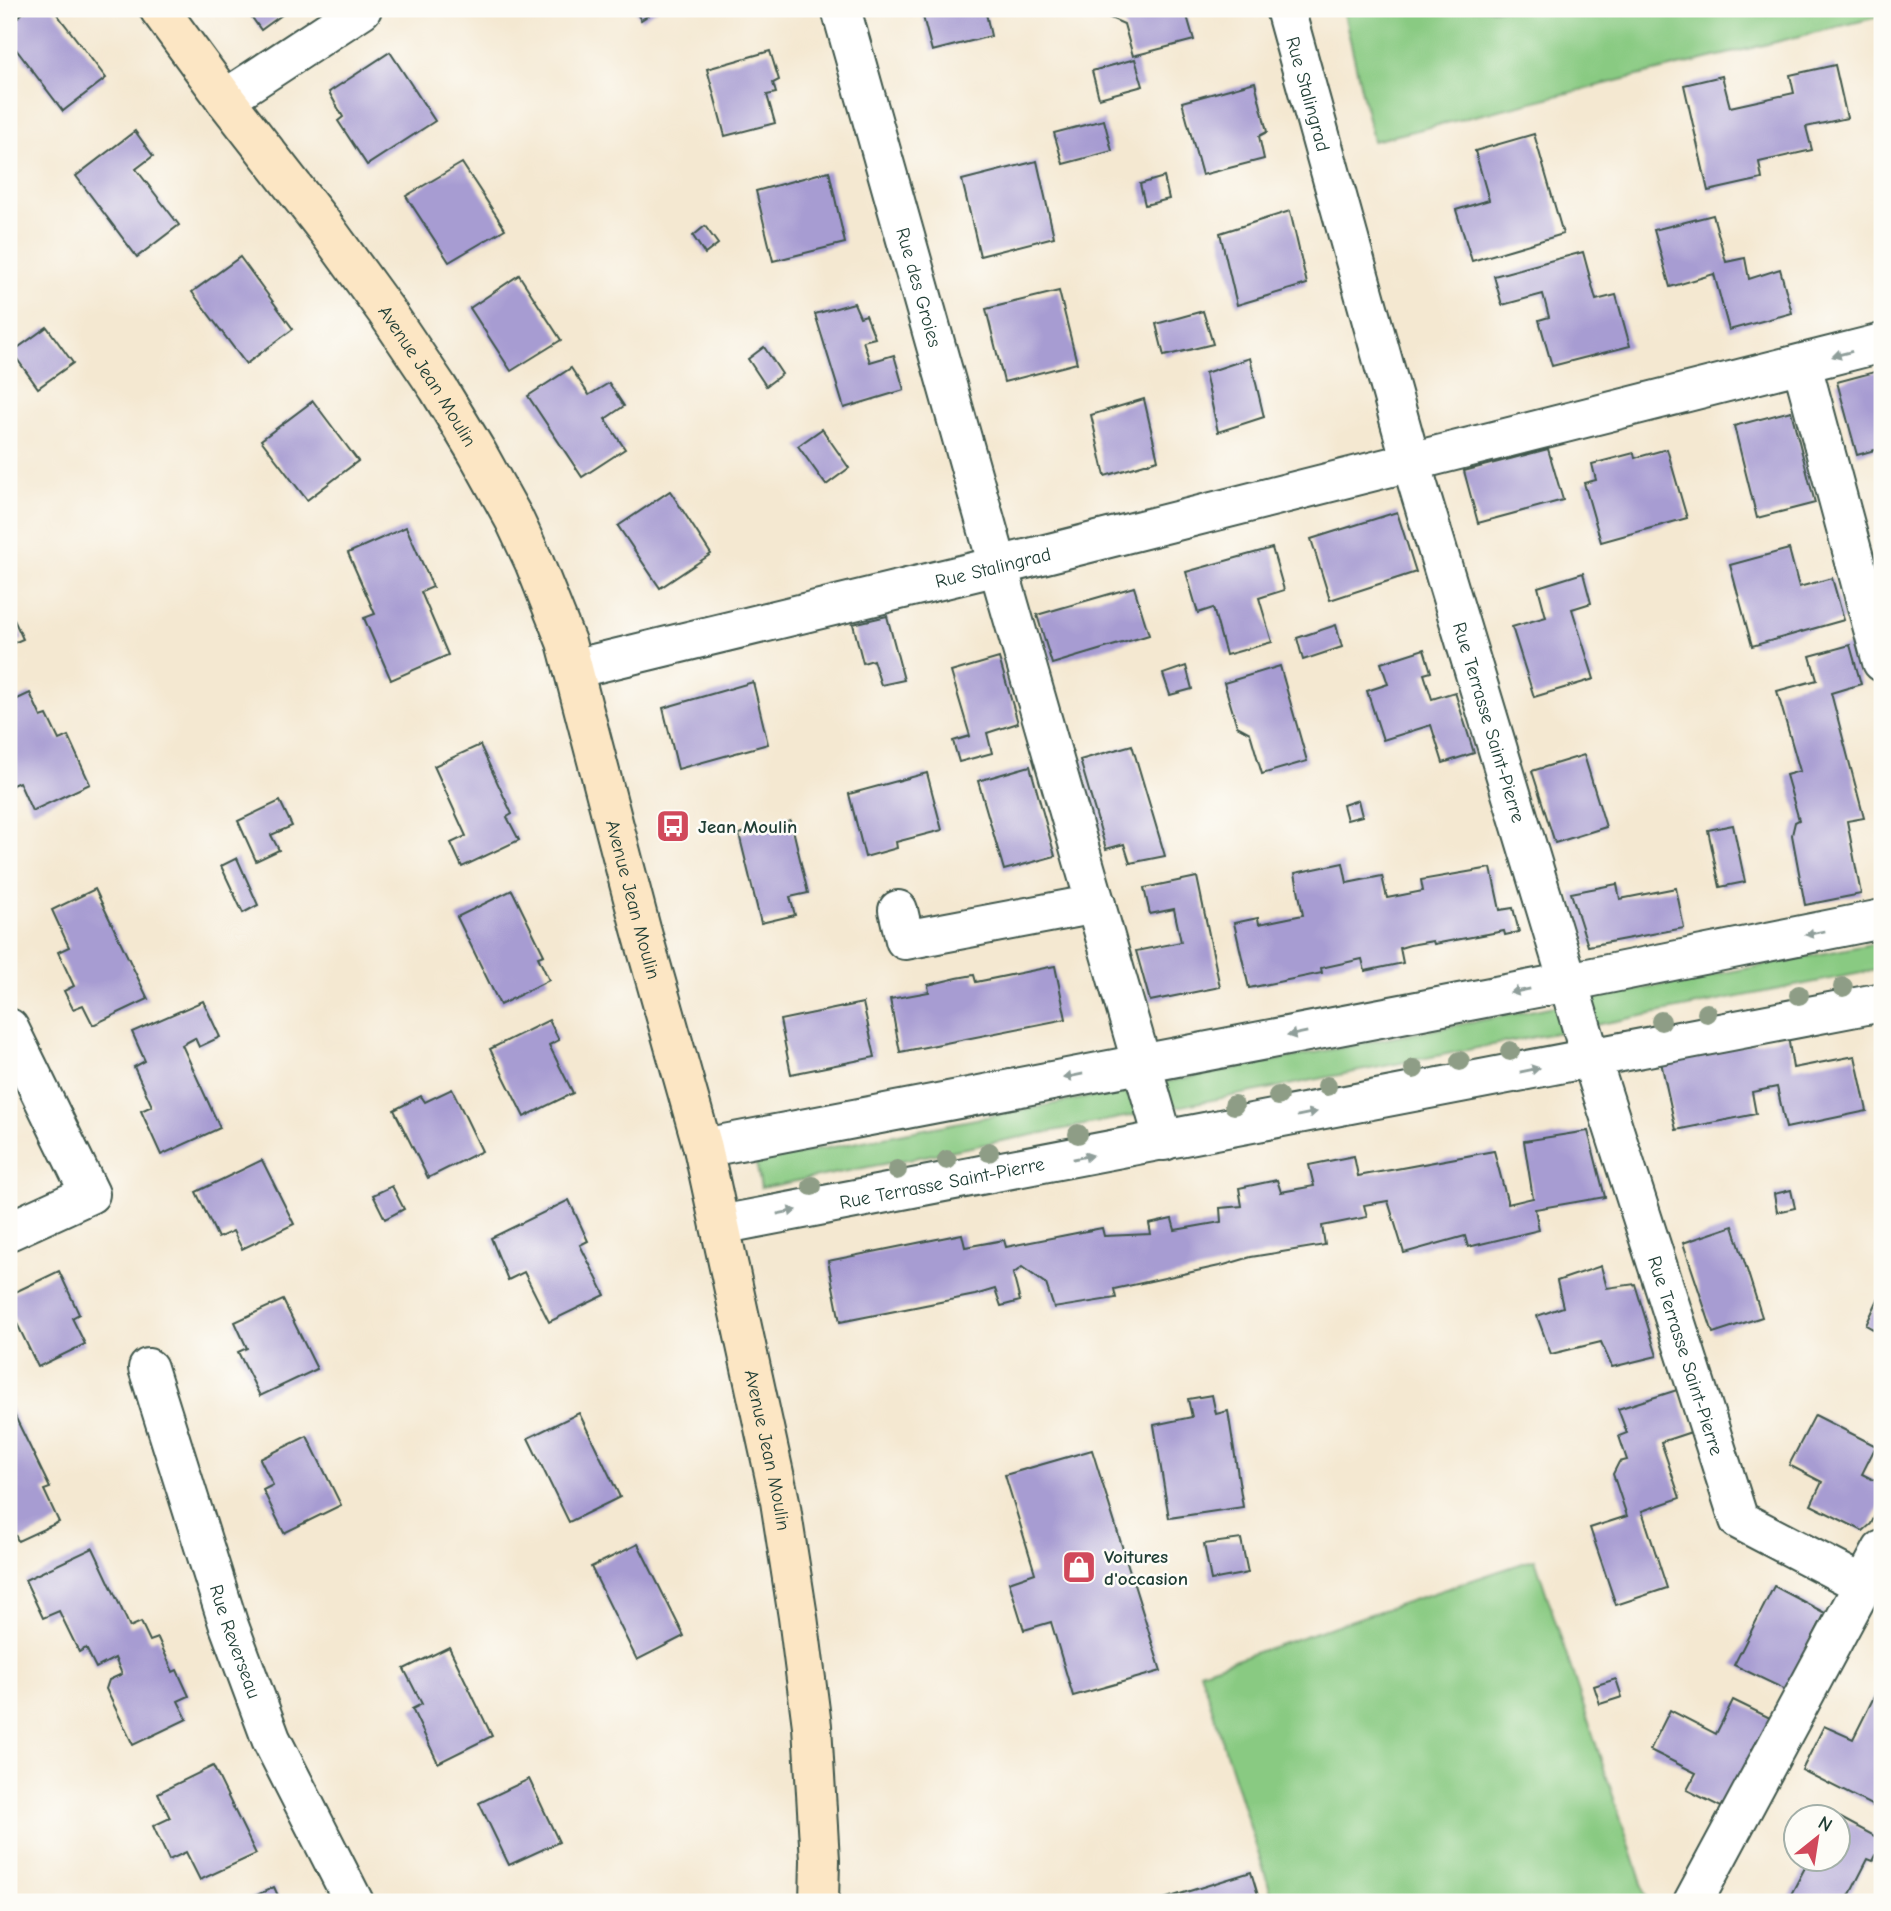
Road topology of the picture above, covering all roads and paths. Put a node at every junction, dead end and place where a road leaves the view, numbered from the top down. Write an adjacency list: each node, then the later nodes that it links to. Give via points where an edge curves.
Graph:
1 (159, 9): 5 (main road, Avenue Jean Moulin)
2 (362, 9): 5 (street)
3 (841, 9): 9 (street, Rue des Groies)
4 (1285, 9): 8 (street, Rue Stalingrad)
5 (225, 99): 11 (main road, Avenue Jean Moulin, via 327,230 438,388 514,519)
6 (1882, 343): 7 (street, Rue Stalingrad, one-way to 7)
7 (1802, 365): 8 (street, Rue Stalingrad); 10 (street)
8 (1411, 462): 9 (street, Rue Stalingrad); 15 (street, Rue Terrasse Saint-Pierre)
9 (998, 566): 11 (street, Rue Stalingrad); 12 (street)
10 (1882, 662)
11 (573, 668): 21 (main road, Avenue Jean Moulin)
12 (1096, 904): 13 (street, via 905,940); 19 (street)
13 (898, 910)
14 (1882, 919): 15 (street, one-way to 15)
15 (1568, 982): 18 (street, Rue Terrasse Saint-Pierre); 19 (street, one-way to 19)
16 (1882, 1002): 18 (street, Rue Terrasse Saint-Pierre)
17 (9, 1028): 23 (street, via 90,1194)
18 (1591, 1058): 20 (street, Rue Terrasse Saint-Pierre, one-way to 18); 26 (street, Rue Terrasse Saint-Pierre, via 1740,1520)
19 (1142, 1063): 20 (street); 21 (street, one-way to 21)
20 (1164, 1141): 22 (street, Rue Terrasse Saint-Pierre, one-way to 20)
21 (703, 1148): 22 (main road, Avenue Jean Moulin)
22 (720, 1225): 28 (main road, Avenue Jean Moulin, via 780,1501 798,1617 817,1796)
23 (9, 1231)
24 (148, 1368): 27 (street, Rue Reverseau, via 228,1623 271,1739)
25 (1882, 1549): 26 (street)
26 (1864, 1585): 29 (street)
27 (354, 1902)
28 (818, 1902)
29 (1693, 1902)

